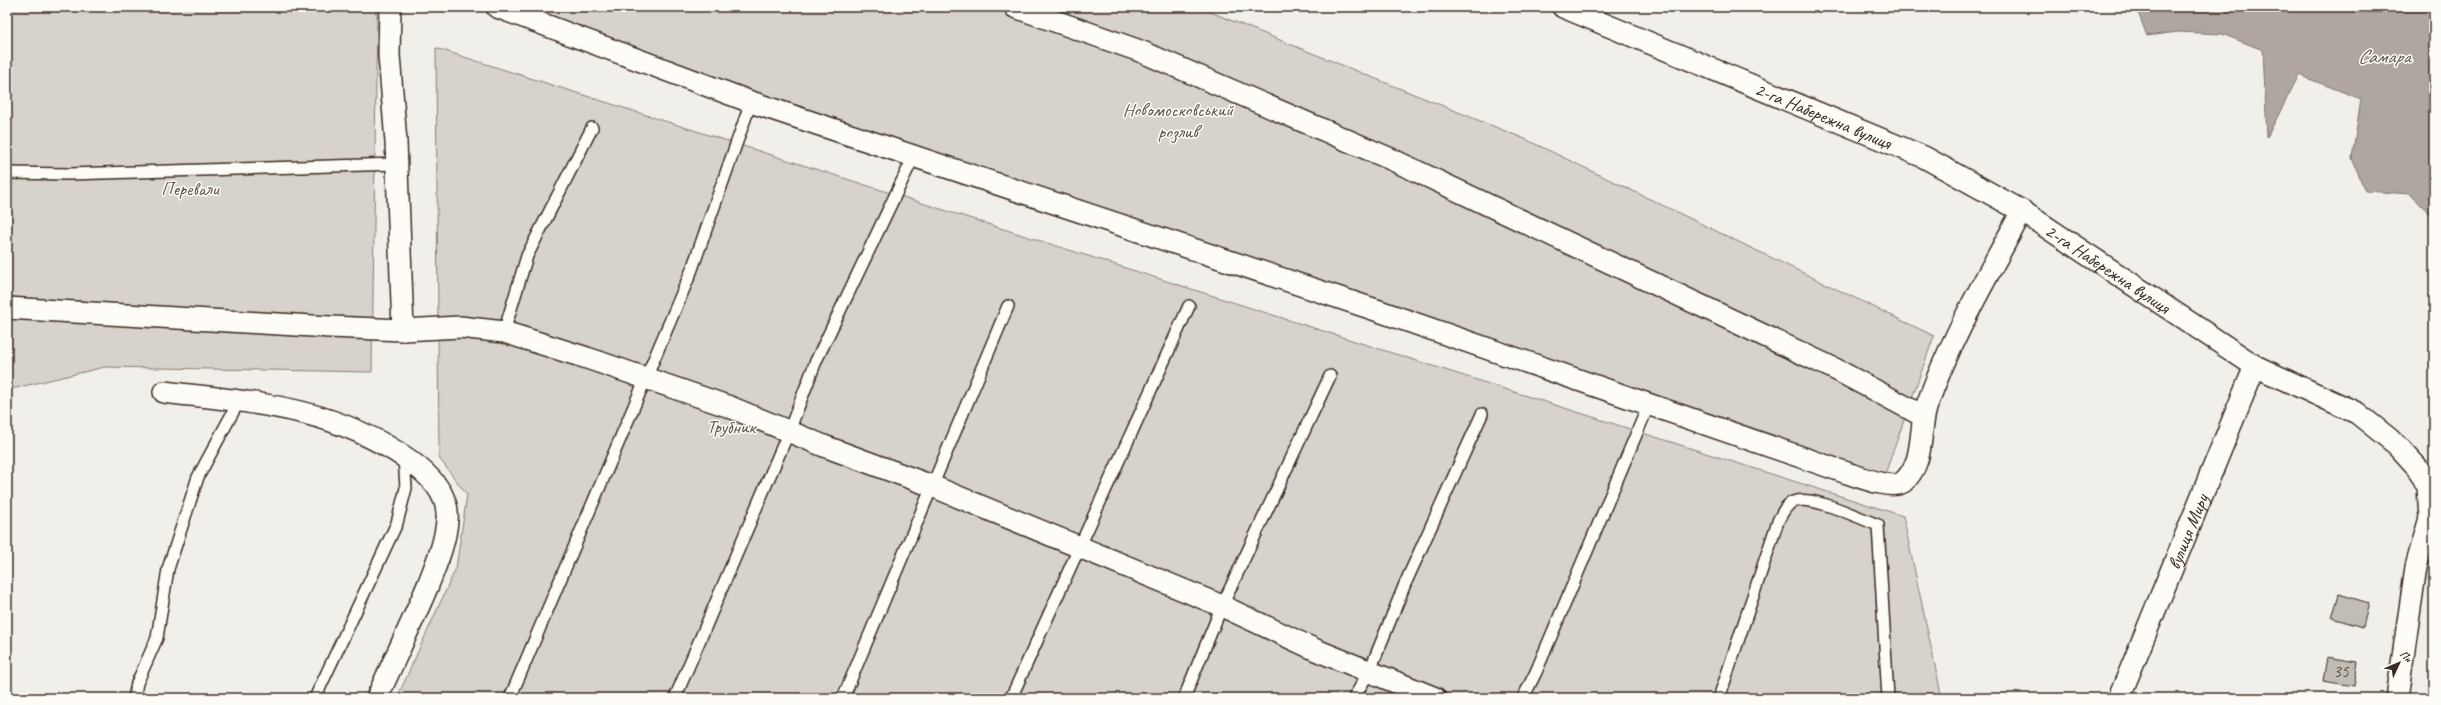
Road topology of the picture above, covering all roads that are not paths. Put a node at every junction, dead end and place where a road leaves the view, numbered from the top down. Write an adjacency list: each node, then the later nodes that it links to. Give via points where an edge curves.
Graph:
1 (390, 7): 8 (street, via 389,55)
2 (497, 7): 5 (street)
3 (1015, 7): 23 (street, via 1140,51 1393,160 1835,369)
4 (1562, 7): 10 (street, 2-га Набережна вулиця, via 1924,157)
5 (751, 102): 7 (street); 18 (lane, via 691,272)
6 (592, 128): 15 (lane, via 527,256)
7 (914, 156): 21 (street, via 1380,311); 24 (lane, via 816,360)
8 (397, 164): 9 (lane, via 69,174); 14 (street)
9 (7, 173)
10 (2022, 211): 16 (street, 2-га Набережна вулиця); 23 (street, via 1937,375)
11 (1008, 306): 26 (lane)
12 (1189, 306): 27 (lane)
13 (7, 308): 14 (street)
14 (403, 330): 15 (street, via 460,328)
15 (504, 332): 18 (street)
16 (2255, 366): 43 (street, вулиця Миру); 44 (street, 2-га Набережна вулиця, via 2357,413 2397,445 2418,468 2428,487 2430,518 2416,567)
17 (1330, 376): 28 (lane)
18 (646, 379): 24 (street); 33 (lane)
19 (164, 392): 20 (street)
20 (239, 401): 25 (street, via 287,407 329,418 367,434); 30 (lane, via 198,477 168,569 157,638 137,683)
21 (1649, 404): 23 (street, via 1848,473 1896,485 1903,482 1917,459 1922,443); 40 (lane)
22 (1482, 414): 29 (lane, via 1405,584)
23 (1923, 416)
24 (789, 431): 26 (street); 34 (lane)
25 (404, 457): 31 (lane, via 406,488 397,522); 32 (street, via 429,475 442,493 448,520 439,556)
26 (932, 486): 27 (street); 35 (lane)
27 (1078, 546): 28 (street); 36 (lane)
28 (1222, 606): 29 (street, via 1316,650); 37 (lane)
29 (1370, 670): 38 (lane); 39 (street)
30 (134, 698)
31 (315, 698)
32 (377, 698)
33 (510, 698)
34 (675, 698)
35 (843, 698)
36 (1011, 698)
37 (1184, 698)
38 (1354, 698)
39 (1435, 698)
40 (1523, 698)
41 (1719, 698): 42 (lane, via 1778,521 1785,508 1792,502 1801,500 1813,501 1878,525)
42 (1888, 698)
43 (2119, 698)
44 (2397, 698)

